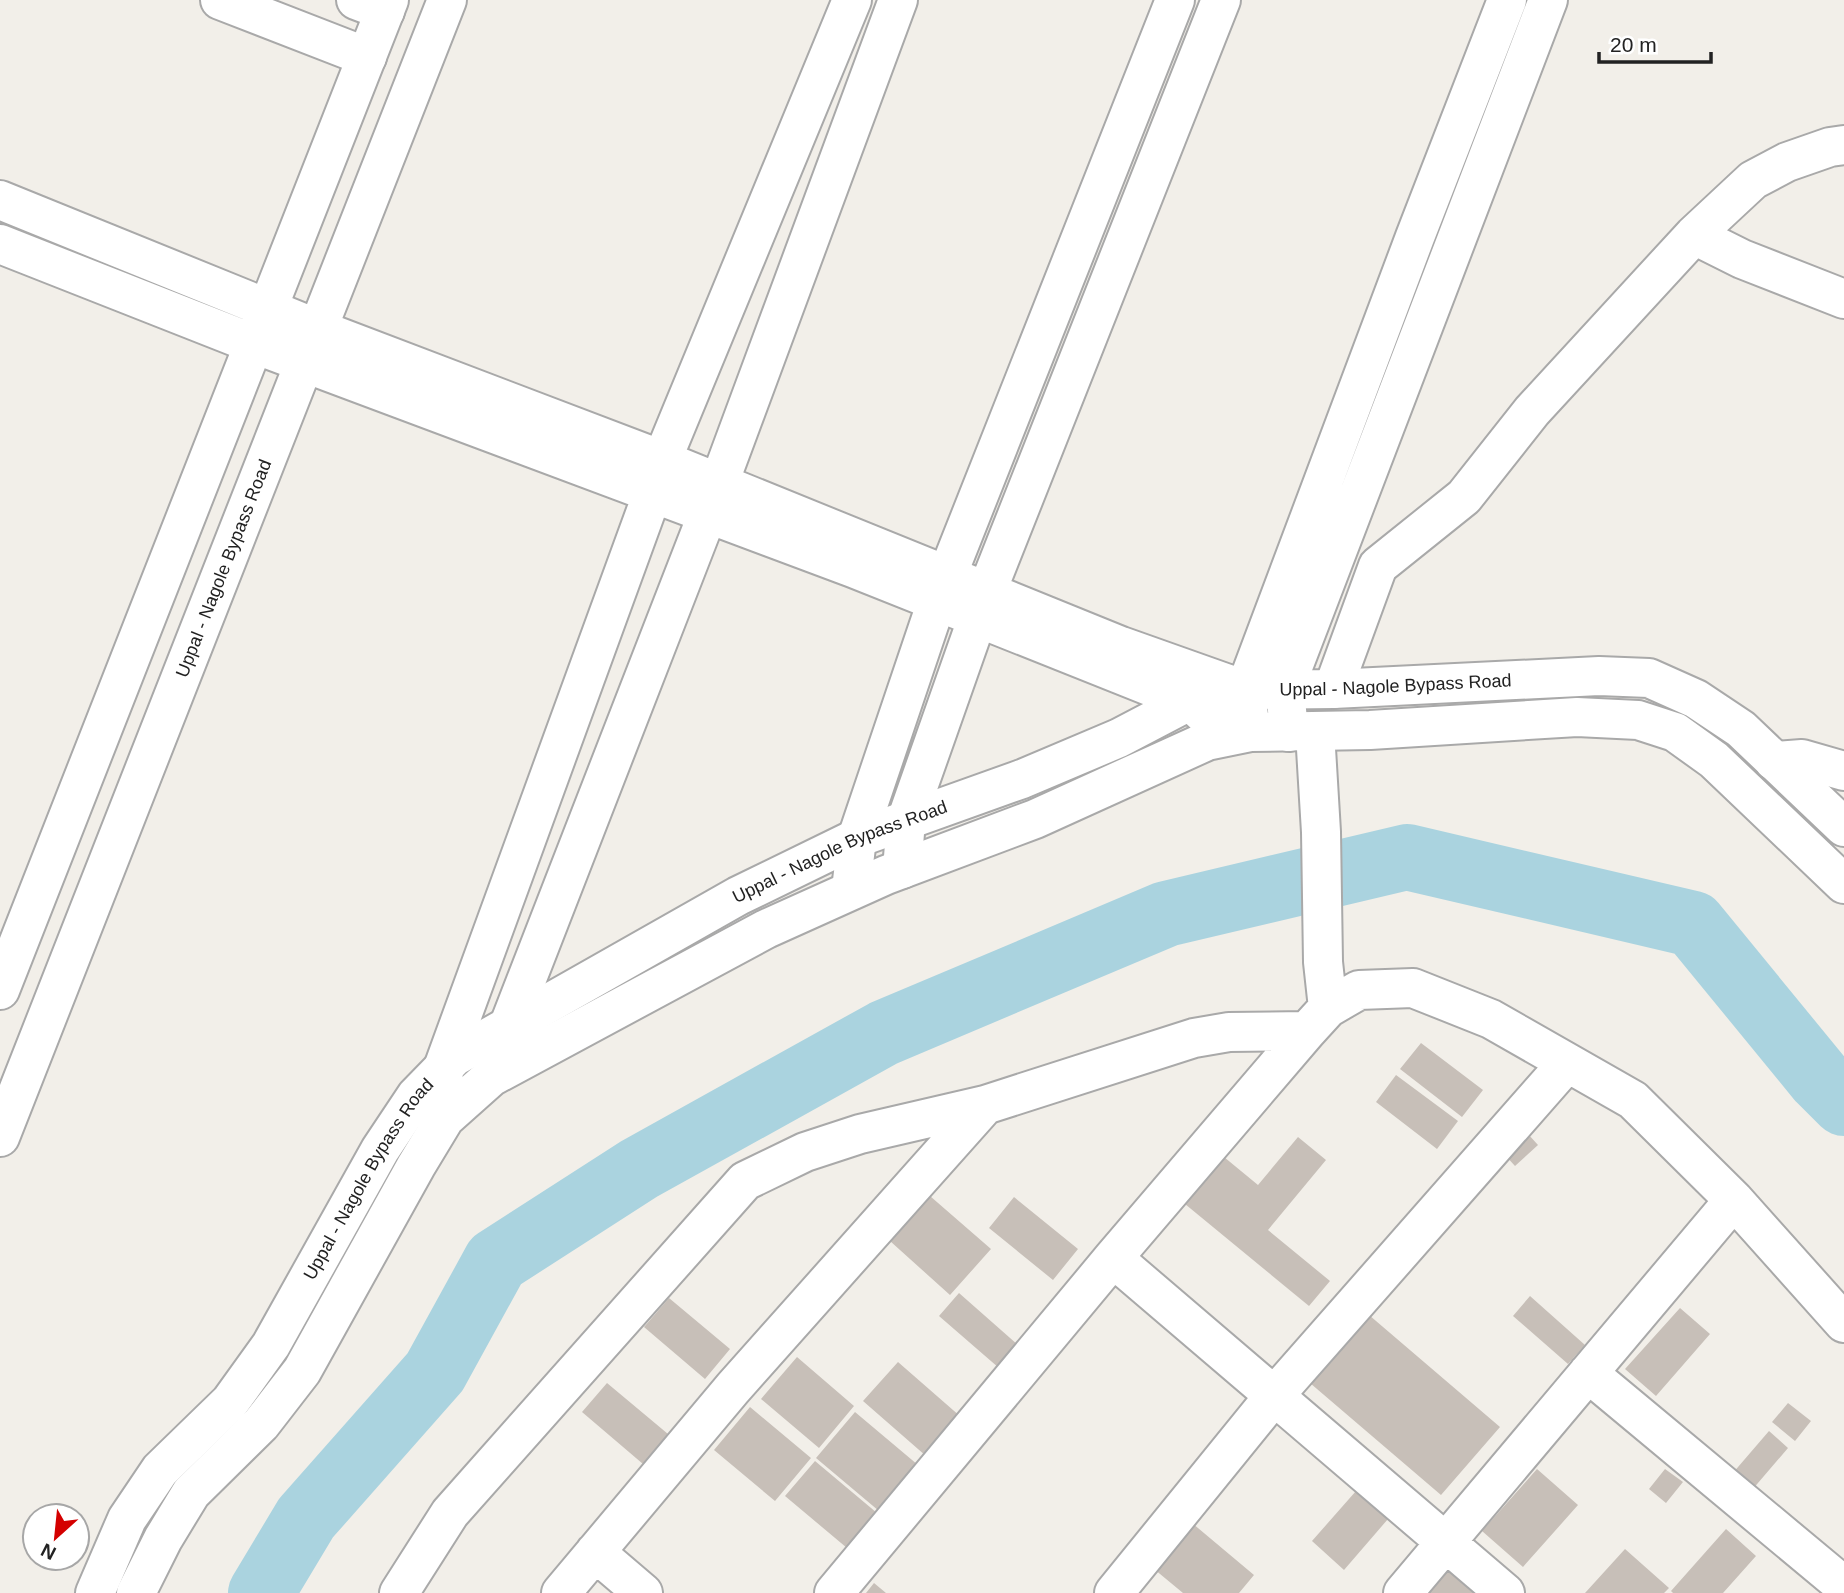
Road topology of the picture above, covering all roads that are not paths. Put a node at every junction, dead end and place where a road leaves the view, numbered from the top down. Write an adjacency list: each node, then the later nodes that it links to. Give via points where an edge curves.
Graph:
1 (220, 0): 10 (street)
2 (447, 0): 18 (street, Uppal - Nagole Bypass Road)
3 (852, 0): 19 (street)
4 (898, 0): 20 (street)
5 (1175, 0): 21 (street)
6 (1222, 0): 22 (street)
7 (1507, 0): 25 (street)
8 (1548, 0): 23 (street)
9 (377, 4): 10 (street)
10 (367, 57): 16 (street)
11 (1844, 145): 13 (street, via 1787,163 1753,180)
12 (0, 200): 16 (street)
13 (1694, 235): 15 (street); 24 (street, via 1532,411 1464,497 1378,566)
14 (0, 244): 17 (street)
15 (1844, 299)
16 (268, 307): 17 (street); 18 (street)
17 (254, 344): 18 (street); 37 (street)
18 (311, 345): 19 (street); 45 (street, Uppal - Nagole Bypass Road)
19 (657, 476): 20 (street); 41 (street)
20 (713, 498): 21 (street); 39 (street)
21 (942, 588): 22 (street); 33 (street)
22 (982, 604): 25 (street); 26 (street); 31 (street)
23 (1285, 688): 24 (street, Uppal - Nagole Bypass Road); 25 (street, Uppal - Nagole Bypass Road); 27 (street)
24 (1333, 689): 29 (street, Uppal - Nagole Bypass Road, via 1599,676 1649,678 1696,699 1741,729)
25 (1245, 690): 26 (street, Uppal - Nagole Bypass Road); 28 (street)
26 (1192, 703): 28 (street); 31 (street, Uppal - Nagole Bypass Road, via 1022,779)
27 (1302, 732): 28 (street, Uppal - Nagole Bypass Road); 35 (street, Uppal - Nagole Bypass Road, via 1577,717 1638,720 1675,732 1714,760); 38 (street, via 1321,832 1323,962)
28 (1239, 734): 34 (street, Uppal - Nagole Bypass Road, via 1207,741 1035,819)
29 (1774, 761): 30 (street, via 1802,759); 32 (street, Uppal - Nagole Bypass Road)
30 (1844, 771)
31 (906, 821): 33 (street, Uppal - Nagole Bypass Road); 34 (street)
32 (1844, 827)
33 (857, 838): 36 (street); 39 (street, Uppal - Nagole Bypass Road, via 738,896)
34 (902, 869): 36 (street, Uppal - Nagole Bypass Road)
35 (1844, 884)
36 (852, 890): 42 (street, Uppal - Nagole Bypass Road, via 766,929)
37 (0, 989)
38 (1317, 1020): 40 (street, via 1360,990 1413,988 1491,1019); 43 (street, via 1194,1038); 47 (street)
39 (507, 1027): 41 (street, Uppal - Nagole Bypass Road); 42 (street)
40 (1567, 1063): 46 (street, via 1633,1100); 50 (street)
41 (443, 1068): 44 (street); 54 (street, Uppal - Nagole Bypass Road, via 416,1096 380,1150 271,1345 230,1402 160,1470 127,1519)
42 (491, 1077): 44 (street, Uppal - Nagole Bypass Road)
43 (985, 1105): 52 (street, via 733,1388); 56 (street, via 860,1134 805,1152 744,1181 450,1513)
44 (445, 1118): 55 (street, Uppal - Nagole Bypass Road, via 302,1371 261,1424 191,1493)
45 (0, 1137)
46 (1734, 1200): 48 (street); 49 (street)
47 (1113, 1258): 50 (street); 59 (street)
48 (1844, 1323)
49 (1588, 1373): 51 (street); 53 (street)
50 (1274, 1396): 51 (street); 60 (street)
51 (1445, 1543): 61 (street); 62 (street)
52 (595, 1552): 57 (street); 58 (street)
53 (1840, 1588)
54 (95, 1593)
55 (136, 1593)
56 (399, 1593)
57 (561, 1593)
58 (643, 1593)
59 (834, 1593)
60 (1114, 1593)
61 (1403, 1593)
62 (1505, 1593)

